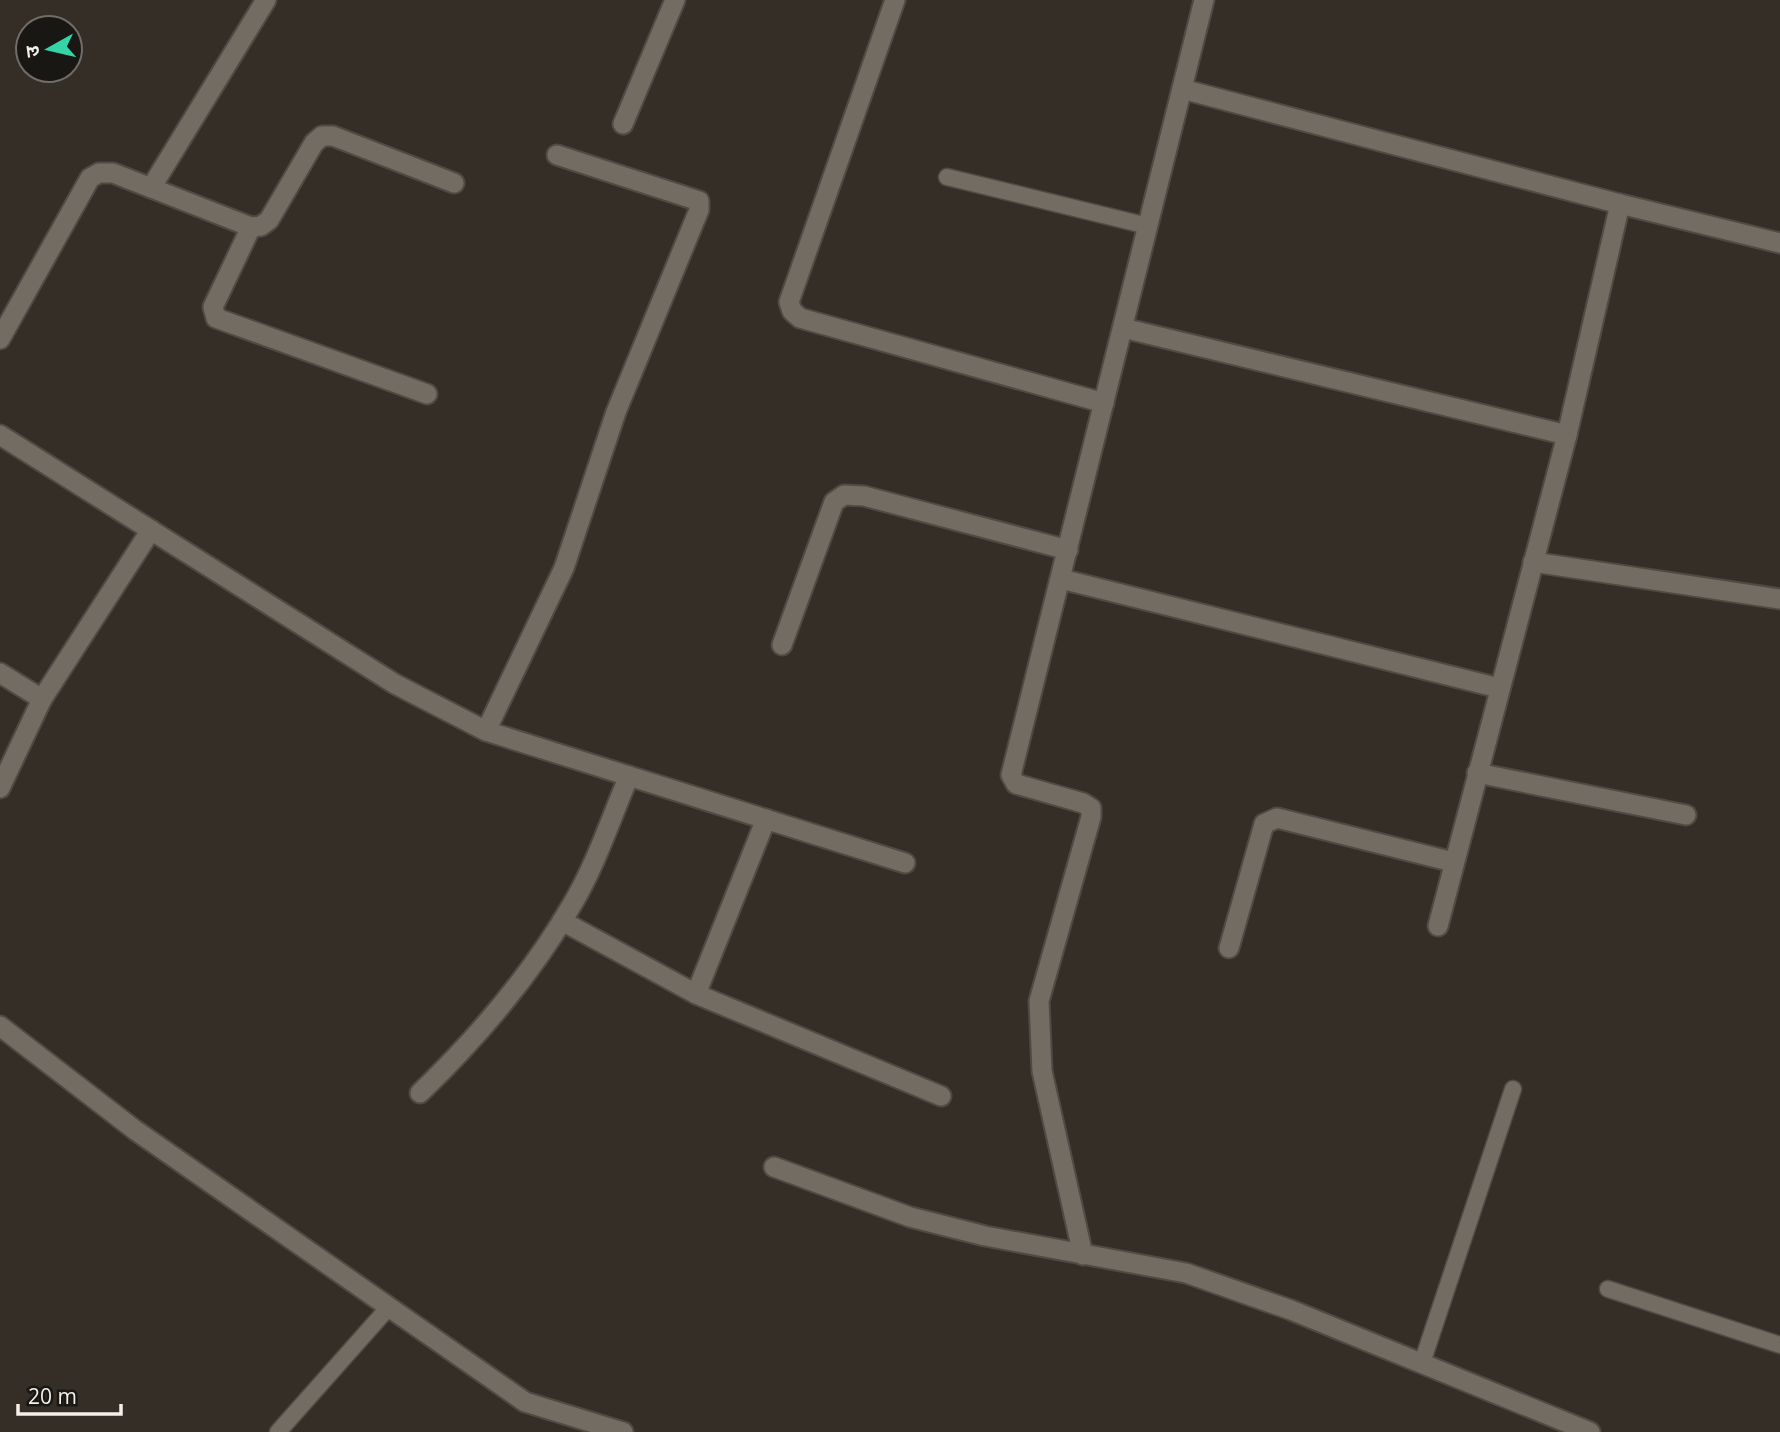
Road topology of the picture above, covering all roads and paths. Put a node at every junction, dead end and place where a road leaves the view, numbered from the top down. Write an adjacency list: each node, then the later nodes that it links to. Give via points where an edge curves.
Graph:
1 (266, 0): 10 (street)
2 (675, 0): 6 (street)
3 (894, 0): 18 (street, via 789,302 792,311 800,318)
4 (1204, 0): 5 (street)
5 (1182, 89): 11 (street); 12 (street)
6 (623, 124)
7 (557, 155): 30 (street, via 699,201 699,210 615,412 564,568)
8 (947, 177): 12 (lane)
9 (454, 183): 13 (street, via 333,136 322,136 269,220)
10 (151, 188): 13 (street); 16 (street, via 113,173 90,178)
11 (1620, 204): 14 (street); 20 (street)
12 (1148, 226): 15 (street)
13 (251, 227): 17 (street, via 213,307 216,318)
14 (1780, 243)
15 (1123, 328): 18 (street); 20 (street)
16 (0, 339)
17 (427, 394)
18 (1104, 403): 22 (street)
19 (0, 435): 21 (street)
20 (1567, 435): 23 (street)
21 (151, 530): 29 (street); 30 (street, via 395,684)
22 (1068, 550): 24 (street); 26 (street, via 864,496 844,495 834,502)
23 (1533, 562): 25 (street); 28 (street)
24 (1061, 579): 28 (street); 47 (street, via 1012,775 1016,784 1091,808 1039,1001 1042,1071)
25 (1780, 599)
26 (782, 645)
27 (0, 673): 29 (street)
28 (1499, 688): 31 (street)
29 (42, 699): 33 (street)
30 (486, 731): 32 (street)
31 (1477, 773): 34 (street); 36 (street)
32 (629, 776): 35 (street); 38 (street)
33 (0, 788)
34 (1686, 816)
35 (766, 820): 37 (street); 41 (street)
36 (1453, 862): 39 (street); 40 (street, via 1270,819 1264,824)
37 (905, 863)
38 (562, 921): 41 (street); 44 (street, via 472,1043)
39 (1438, 926)
40 (1229, 948)
41 (696, 994): 45 (street)
42 (0, 1026): 49 (street, via 135,1130)
43 (1513, 1088): 51 (lane)
44 (420, 1093)
45 (941, 1097)
46 (774, 1167): 47 (street, via 911,1217)
47 (1083, 1255): 51 (street, via 1186,1273)
48 (1608, 1289): 50 (lane)
49 (389, 1307): 52 (lane); 53 (street, via 524,1402)
50 (1780, 1345)
51 (1422, 1363): 54 (street)
52 (278, 1432)
53 (622, 1432)
54 (1590, 1432)

